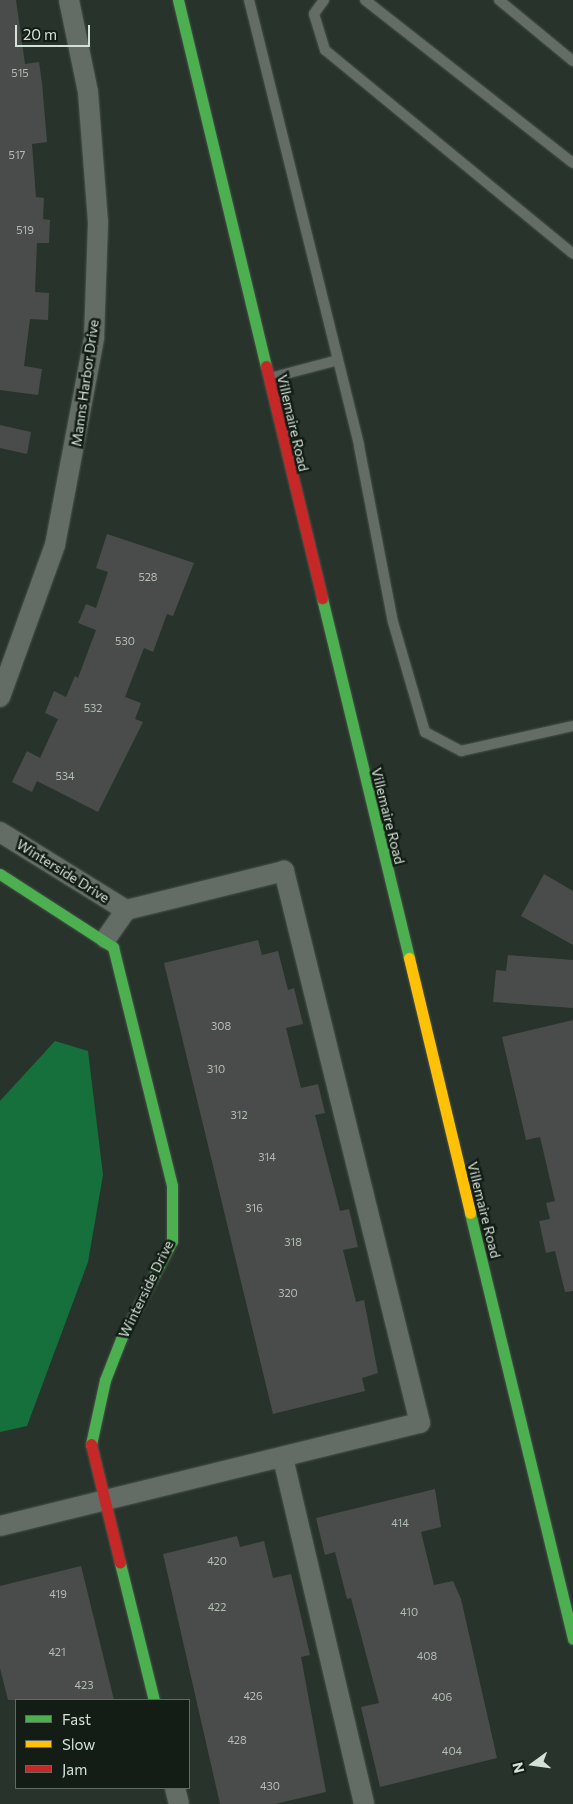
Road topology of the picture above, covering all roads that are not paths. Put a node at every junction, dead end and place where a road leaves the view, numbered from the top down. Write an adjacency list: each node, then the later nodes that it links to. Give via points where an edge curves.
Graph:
1 (69, 0): 12 (street, Manns Harbor Drive, via 88,92 98,222 94,338 55,545)
2 (178, 0): 11 (street, Villemaire Road)
3 (249, 0): 10 (lane)
4 (324, 0): 9 (lane, via 314,14 325,50)
5 (365, 0): 8 (lane)
6 (499, 0): 7 (lane)
7 (573, 61)
8 (573, 163)
9 (573, 254)
10 (338, 360): 11 (lane); 13 (lane, via 393,622 425,732 460,751)
11 (267, 379): 21 (street, Villemaire Road)
12 (0, 697)
13 (573, 726)
14 (0, 832): 16 (street, Winterside Drive)
15 (0, 874): 17 (street)
16 (126, 910): 17 (street); 18 (street, via 284,871 420,1423)
17 (106, 939): 19 (street, Winterside Drive, via 113,947 125,991 172,1186 172,1241 121,1339 105,1380 91,1445)
18 (283, 1458): 19 (street); 25 (street)
19 (105, 1500): 20 (street); 22 (street, Winterside Drive)
20 (0, 1526)
21 (573, 1639)
22 (154, 1699)
23 (175, 1789): 24 (street)
24 (179, 1804)
25 (364, 1804)

